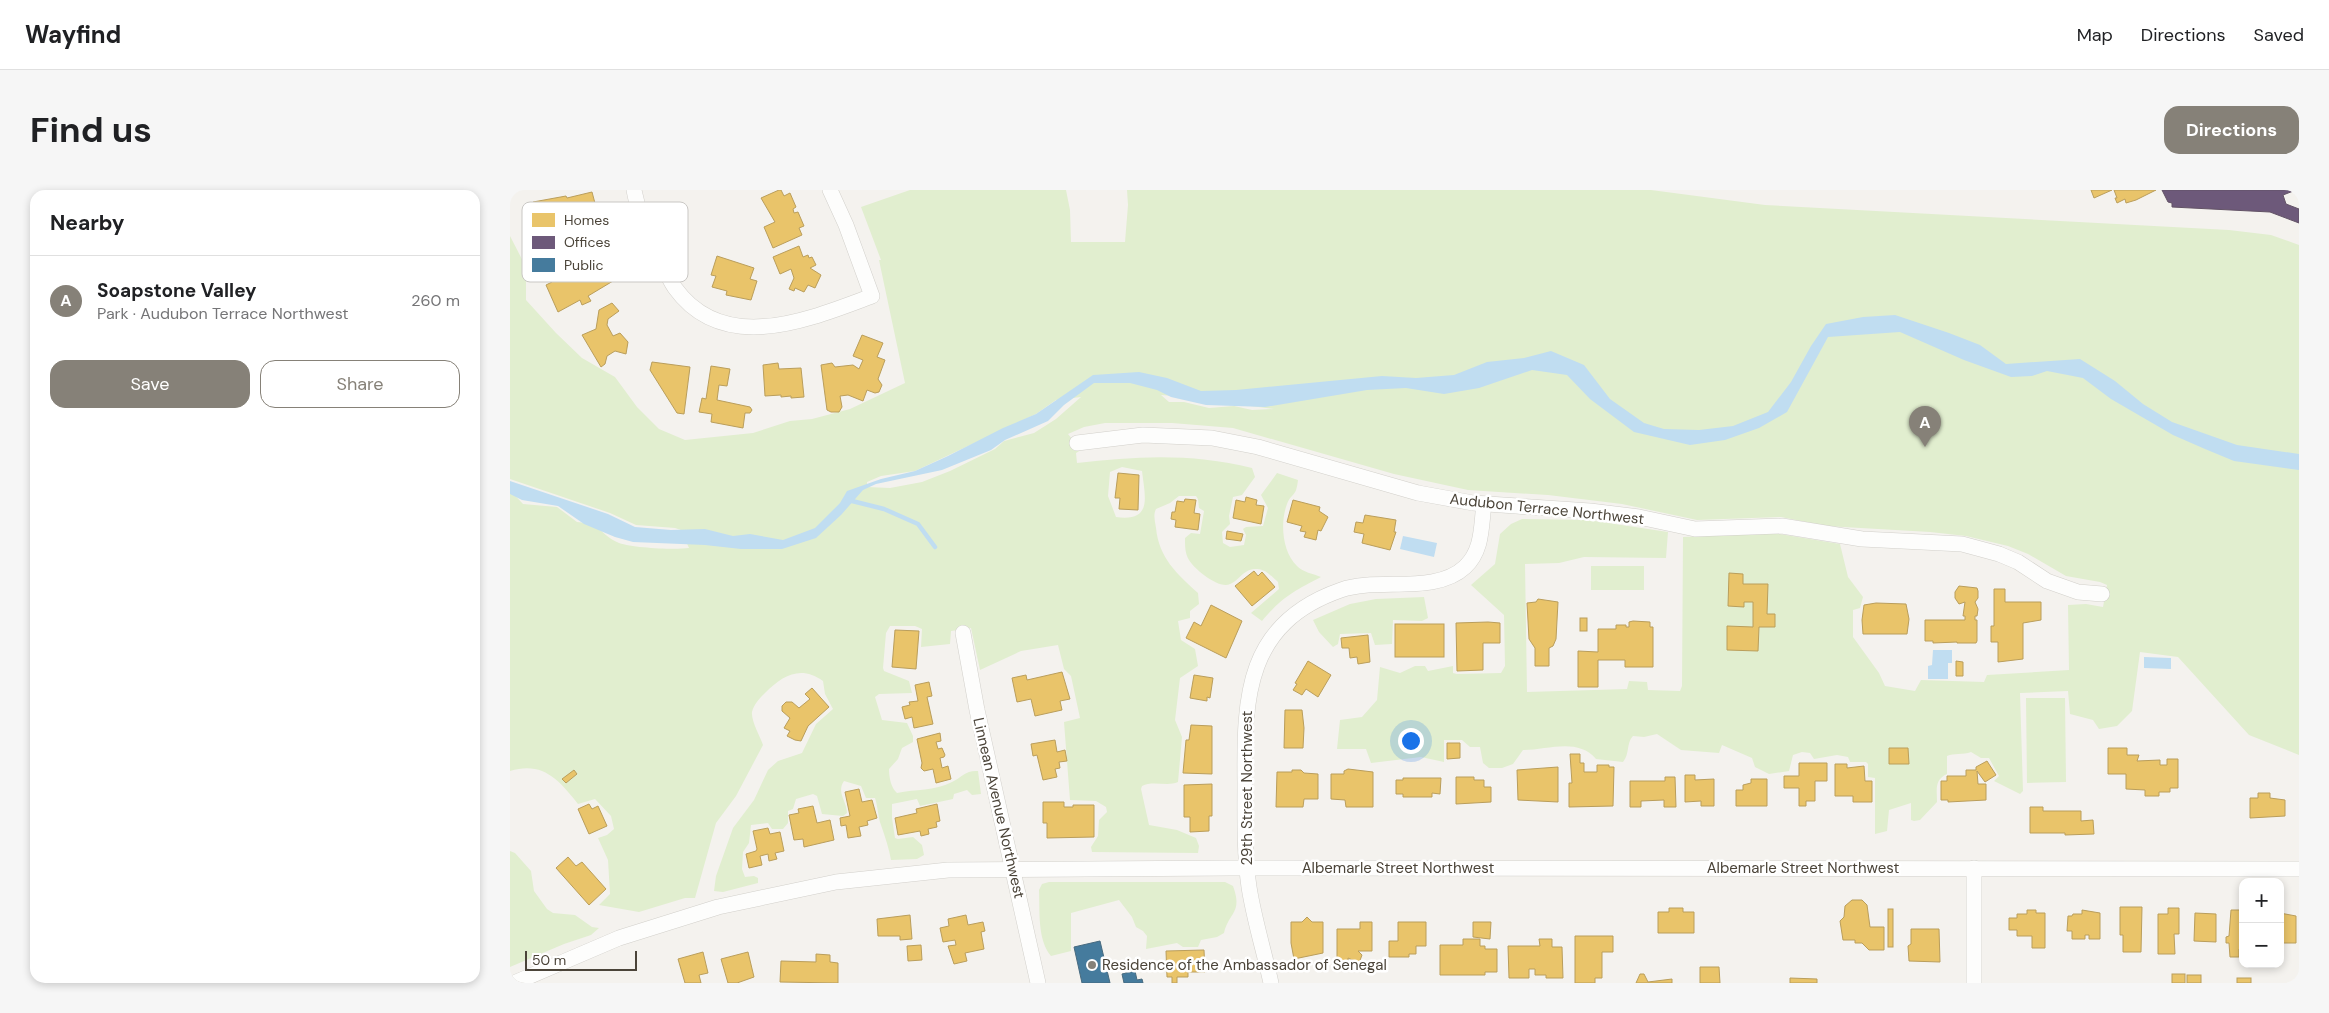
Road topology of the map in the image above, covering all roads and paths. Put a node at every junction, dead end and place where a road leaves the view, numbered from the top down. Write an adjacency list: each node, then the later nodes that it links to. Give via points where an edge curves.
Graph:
1 (634, 190): 3 (street)
2 (830, 190): 4 (street, via 872,296 822,315 787,324 752,327 717,321 696,310)
3 (638, 202)
4 (672, 282)
5 (1077, 443): 6 (street, Audubon Terrace Northwest, via 1143,436 1212,438 1267,449 1418,493)
6 (1484, 504): 7 (street, Audubon Terrace Northwest, via 1590,511 1695,529 1782,526 1862,539 1962,544 1999,554 2055,584 2078,592); 9 (street, 29th Street Northwest, via 1480,543 1472,559 1459,572 1439,580 1366,584 1327,596 1299,612 1266,648 1252,678 1246,710)
7 (2102, 594)
8 (963, 633): 12 (street, Linnean Avenue Northwest, via 974,698)
9 (1247, 868): 10 (street, Albemarle Street Northwest); 12 (street, Albemarle Street Northwest); 15 (street, 29th Street Northwest)
10 (1974, 868): 11 (street, Albemarle Street Northwest); 16 (street)
11 (2299, 869)
12 (1013, 870): 13 (street, Albemarle Street Northwest, via 948,870 888,875 750,899 618,938); 14 (street, Linnean Avenue Northwest)
13 (515, 983)
14 (1038, 983)
15 (1271, 983)
16 (1974, 983)

